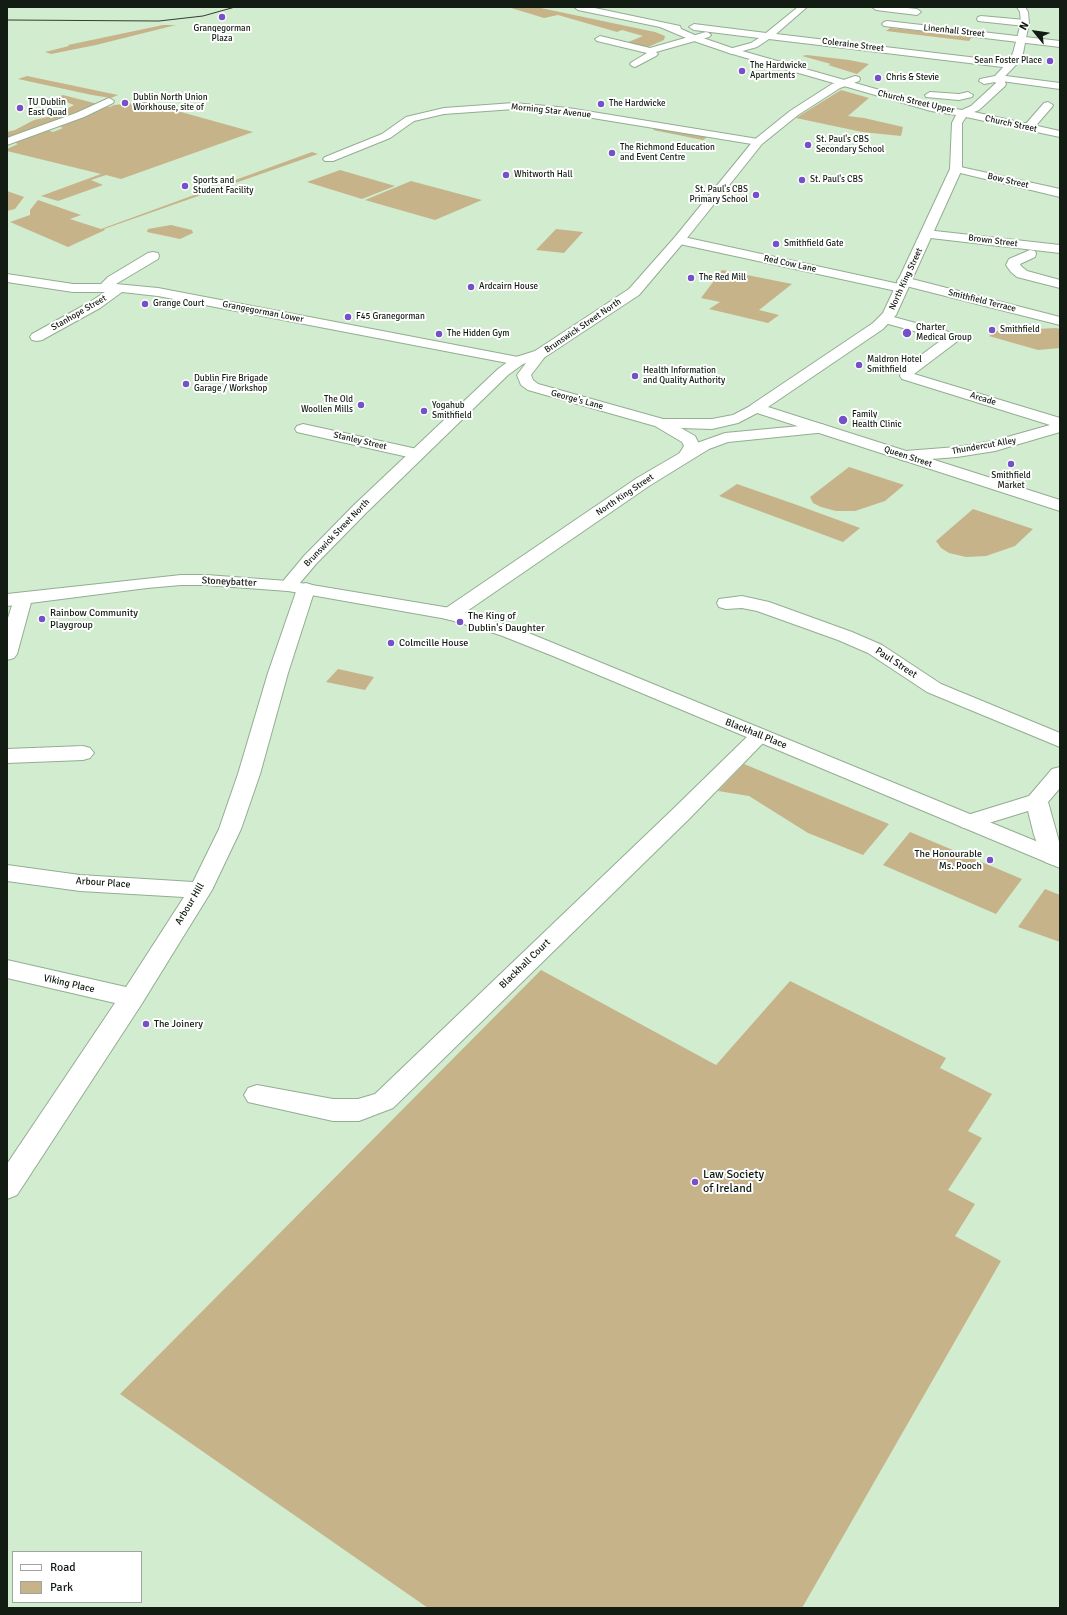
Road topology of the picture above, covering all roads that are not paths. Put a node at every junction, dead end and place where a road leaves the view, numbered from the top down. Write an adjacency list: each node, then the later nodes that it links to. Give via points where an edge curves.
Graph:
1 (578, 7): 10 (street)
2 (803, 7): 13 (street)
3 (876, 7): 5 (street)
4 (1021, 7): 8 (street, North King Street)
5 (901, 10): 6 (street); 9 (street)
6 (923, 13)
7 (968, 18): 8 (street)
8 (1025, 23): 16 (street, North King Street)
9 (887, 24): 16 (street, Linenhall Street); 18 (street)
10 (663, 26): 12 (street, Church Street Upper); 14 (street, Church Street Upper)
11 (694, 27): 13 (street, Coleraine Street)
12 (706, 35): 14 (street); 19 (street, Church Street Upper)
13 (769, 35): 18 (street, Coleraine Street); 19 (street)
14 (694, 38): 20 (street); 21 (street, Church Street Upper)
15 (600, 39): 20 (street)
16 (1021, 39): 17 (street, Linenhall Street); 23 (street, North King Street)
17 (1060, 44)
18 (861, 46): 23 (street, Coleraine Street)
19 (746, 47): 21 (street); 25 (street, Church Street Upper)
20 (650, 50): 22 (street, via 653,54)
21 (732, 50): 26 (street, Church Street Upper)
22 (635, 64)
23 (1011, 65): 24 (street, North King Street)
24 (998, 78): 28 (street, North King Street, via 985,80); 29 (street); 31 (street, North King Street, via 1001,84 975,108)
25 (855, 79): 26 (street, Brunswick Street North); 27 (street, Church Street Upper)
26 (842, 84): 31 (street, Church Street Upper, via 935,109); 35 (street, Brunswick Street North, via 794,113)
27 (908, 93): 28 (street, via 959,97); 31 (street, Church Street Upper, via 947,104)
28 (968, 95): 31 (street, North King Street, via 959,105)
29 (1054, 96): 32 (street)
30 (109, 101): 34 (street, via 74,118)
31 (963, 113): 32 (street, Church Street); 37 (street, North King Street, via 958,123)
32 (1028, 128): 33 (street, Church Street)
33 (1060, 134)
34 (7, 142)
35 (758, 142): 36 (street, Morning Star Avenue, via 568,111 514,106 444,111 410,119 386,136); 40 (street, Brunswick Street North)
36 (329, 159)
37 (956, 169): 38 (street, Bow Street); 39 (street, North King Street)
38 (1060, 193)
39 (926, 234): 41 (street, Brown Street); 45 (street, North King Street)
40 (679, 240): 45 (street, Red Cow Lane); 52 (street, Brunswick Street North, via 634,292)
41 (1060, 249)
42 (1030, 254): 46 (street, via 1014,262 1013,266 1022,274)
43 (153, 256): 47 (street)
44 (7, 278): 47 (street, Grangegorman Lower, via 74,288)
45 (902, 284): 49 (street, North King Street); 50 (street, Smithfield Terrace)
46 (1060, 284)
47 (104, 288): 48 (street, Grangegorman Lower)
48 (119, 288): 51 (street, Stanhope Street, via 95,305); 53 (street, Grangegorman Lower, via 166,294)
49 (886, 319): 54 (street, North King Street); 56 (street, Arcade, via 948,336 952,340 907,372 907,376)
50 (1060, 321)
51 (37, 337)
52 (540, 354): 53 (street, Brunswick Street North); 55 (street, George's Lane, via 524,374 526,382 533,387)
53 (518, 361): 60 (street, Brunswick Street North, via 485,388)
54 (756, 408): 55 (street, George's Lane, via 738,418 712,424); 59 (street, Queen Street)
55 (661, 423): 61 (street, George's Lane, via 690,439 692,446)
56 (1060, 423)
57 (1060, 427): 62 (street, Thundercut Alley, via 995,446)
58 (303, 429): 60 (street, Stanley Street)
59 (822, 429): 61 (street, North King Street, via 725,438); 62 (street, Queen Street)
60 (417, 454): 64 (street, Brunswick Street North, via 310,560)
61 (687, 454): 67 (street, North King Street)
62 (905, 456): 63 (street, Queen Street)
63 (1060, 506)
64 (297, 588): 65 (street, Stoneybatter, via 240,582 181,580); 67 (street, Stoneybatter); 78 (street, Arbour Hill, via 278,673 249,774 230,830)
65 (15, 600): 68 (street)
66 (726, 603): 70 (street, Paul Street, via 742,602 762,606 845,636 875,649 934,688)
67 (450, 614): 69 (street, Blackhall Place, via 507,631)
68 (7, 654)
69 (759, 736): 75 (street, Blackhall Place); 81 (street, Blackhall Court, via 384,1101 359,1110 333,1110)
70 (1060, 741)
71 (83, 753): 72 (street)
72 (7, 756)
73 (1060, 774): 74 (street)
74 (1037, 801): 75 (street); 76 (street, via 1045,835)
75 (969, 822): 76 (street, Blackhall Place)
76 (1057, 859)
77 (7, 873): 78 (street, Arbour Place, via 80,882)
78 (200, 890): 80 (street, Arbour Hill)
79 (7, 969): 80 (street, Viking Place)
80 (132, 998): 82 (street, Arbour Hill)
81 (256, 1095)
82 (7, 1187)

